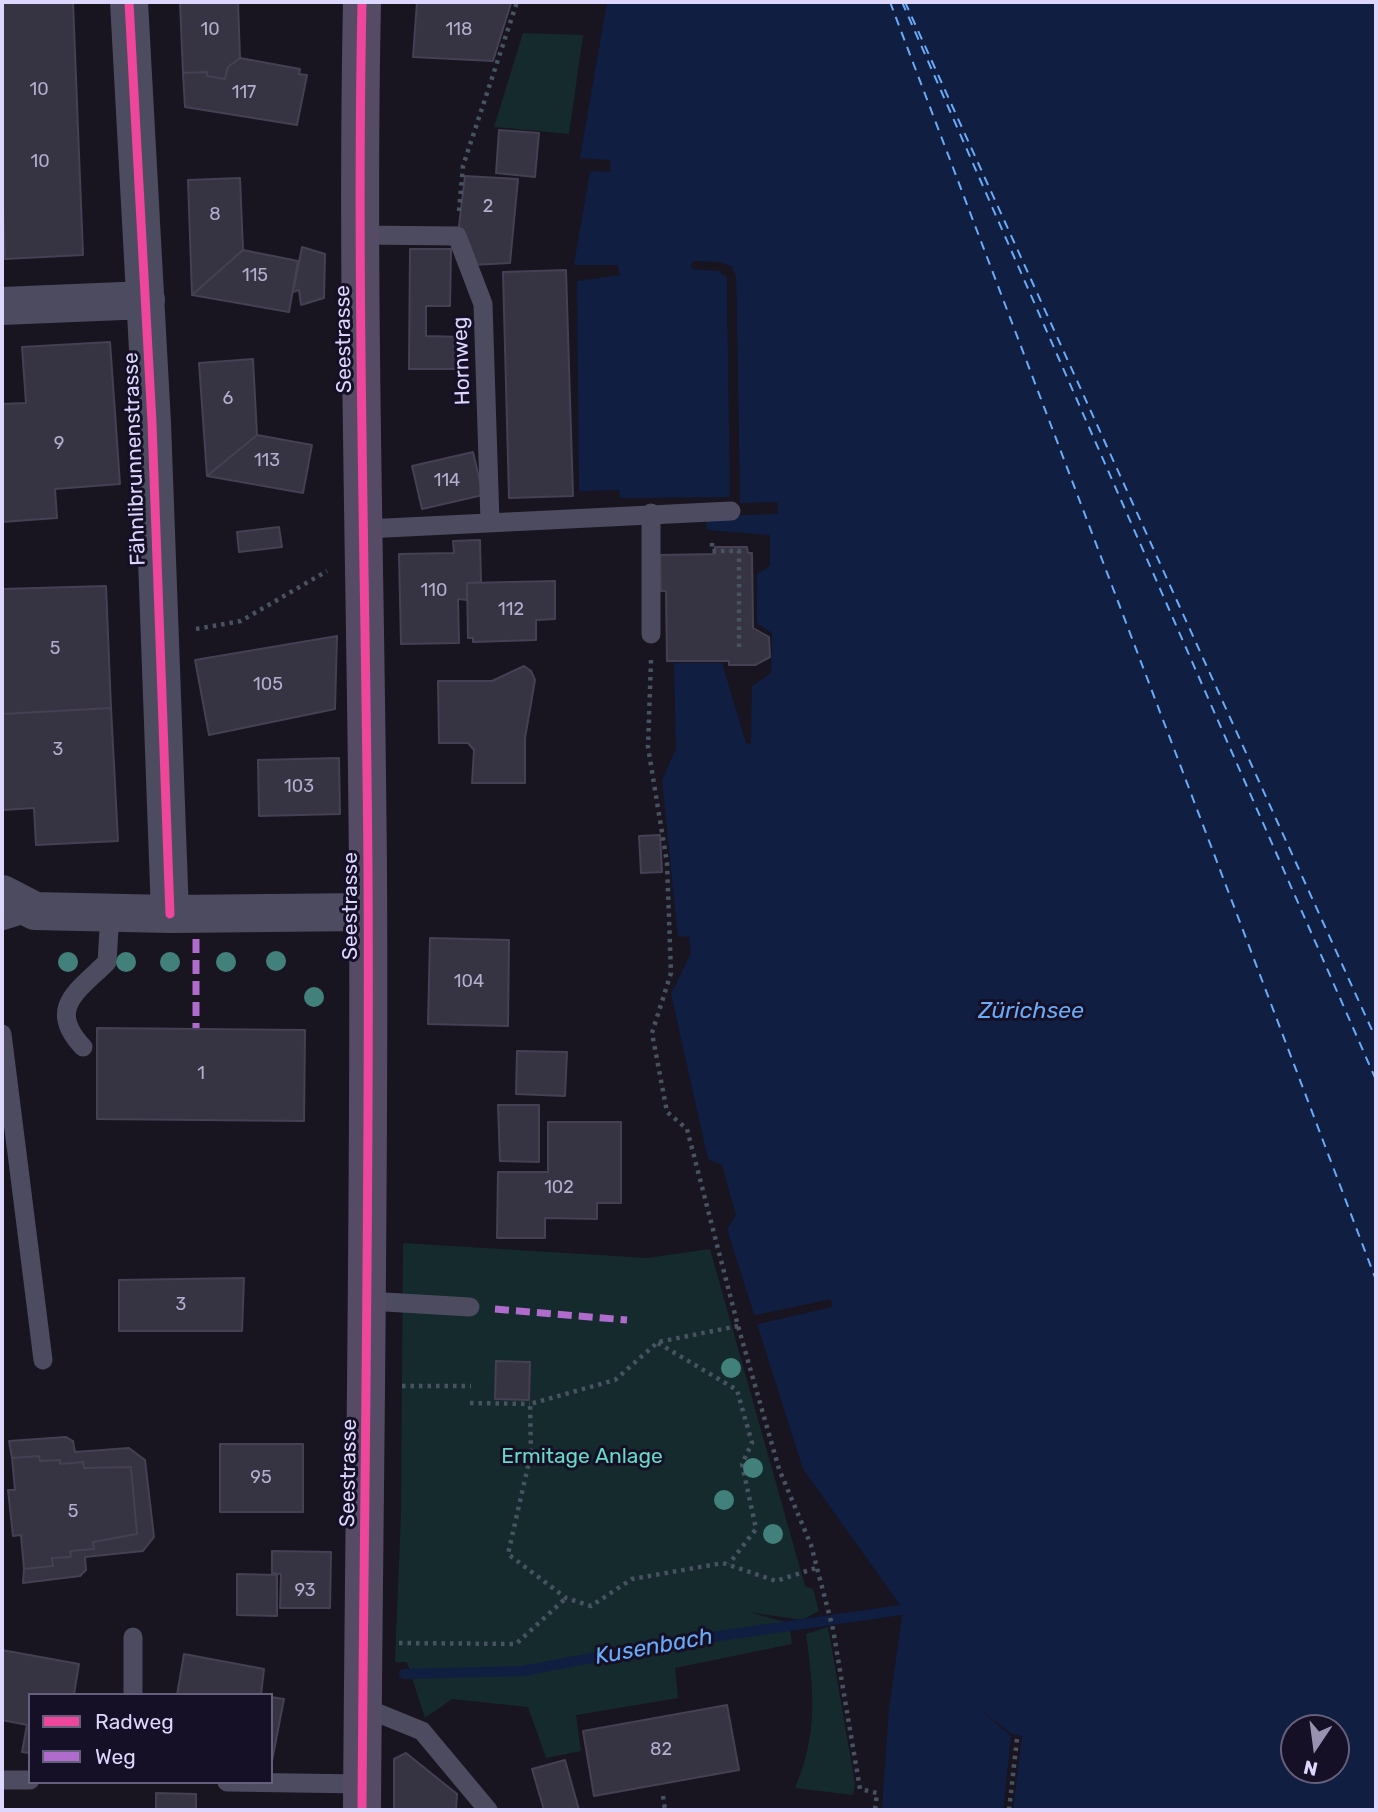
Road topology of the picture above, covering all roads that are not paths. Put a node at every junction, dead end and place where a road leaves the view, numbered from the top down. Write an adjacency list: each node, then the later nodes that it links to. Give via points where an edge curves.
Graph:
1 (130, 2): 4 (street, Fähnlibrunnenstrasse)
2 (362, 2): 3 (main road, Seestrasse)
3 (359, 235): 8 (lane, Hornweg, via 457,236 482,303); 9 (main road, Seestrasse)
4 (146, 300): 5 (street); 14 (street, Fähnlibrunnenstrasse)
5 (17, 306)
6 (731, 511): 7 (lane)
7 (651, 513): 8 (lane); 10 (lane)
8 (489, 522): 9 (lane)
9 (366, 529): 12 (main road, Seestrasse)
10 (652, 634)
11 (10, 908): 13 (street)
12 (368, 912): 14 (street); 17 (main road, Seestrasse)
13 (110, 913): 14 (street); 16 (lane, via 107,962 68,1002 65,1018)
14 (170, 914)
15 (2, 1034): 19 (lane)
16 (83, 1047)
17 (368, 1301): 18 (lane); 22 (main road, Seestrasse)
18 (470, 1307)
19 (43, 1360)
20 (133, 1637): 21 (lane)
21 (133, 1693)
22 (363, 1707): 26 (main road, Seestrasse); 27 (lane, via 422,1731)
23 (2, 1780): 24 (lane)
24 (28, 1780)
25 (245, 1784): 26 (lane)
26 (362, 1797)
27 (488, 1810)

